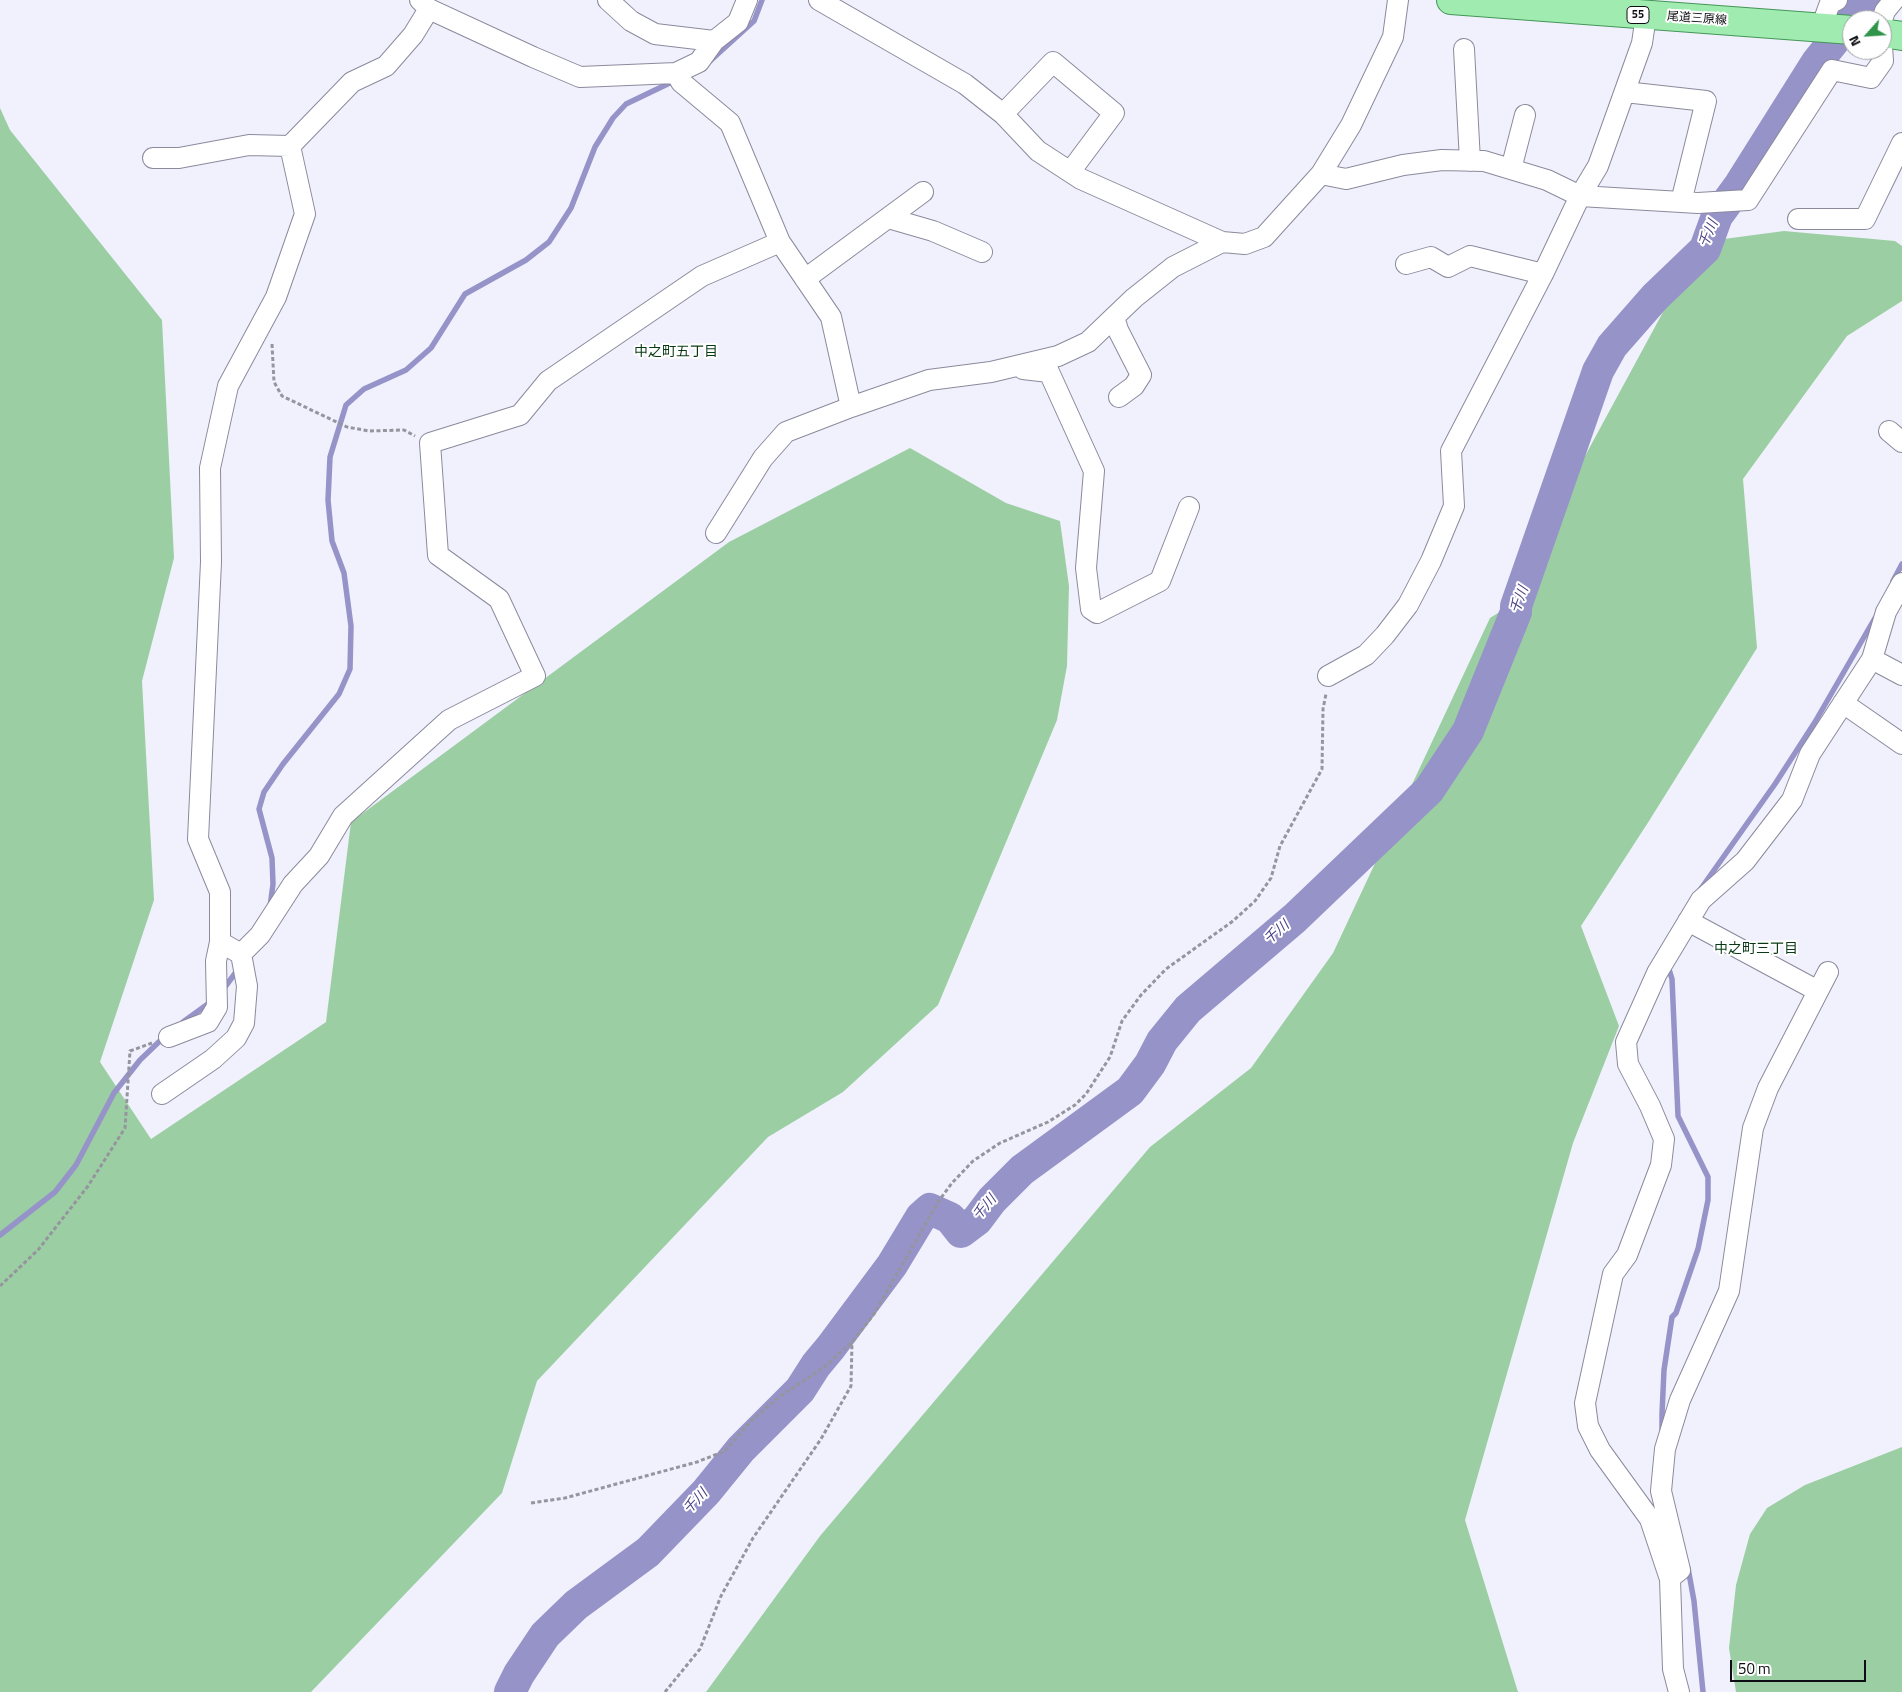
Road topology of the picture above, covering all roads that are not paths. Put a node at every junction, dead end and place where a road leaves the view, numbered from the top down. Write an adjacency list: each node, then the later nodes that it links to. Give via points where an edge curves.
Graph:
1 (608, 0): 12 (street, via 631,21 655,34)
2 (747, 0): 12 (street, via 738,22)
3 (819, 0): 17 (street, via 965,84)
4 (1398, 0): 25 (street, via 1393,37 1351,124)
5 (1451, 0): 10 (main road, 尾道三原線 / 55)
6 (1894, 0): 8 (street)
7 (425, 5): 15 (street, via 580,76); 20 (street, via 413,35 386,66 352,82)
8 (1886, 10)
9 (1828, 12): 10 (main road, 尾道三原線 / 55); 11 (main road, 尾道三原線 / 55)
10 (1646, 16): 16 (street, via 1642,43)
11 (1842, 22)
12 (714, 41): 15 (street, via 699,62)
13 (1464, 49): 22 (street)
14 (1883, 60): 28 (street, via 1871,78 1832,70 1748,200)
15 (676, 73): 31 (street, via 681,82 730,123)
16 (1625, 92): 27 (street, via 1598,166); 28 (street, via 1706,101)
17 (1002, 114): 24 (street, via 1038,151); 24 (street, via 1053,62 1114,113)
18 (1525, 114): 23 (street)
19 (1902, 143): 30 (street, via 1865,219)
20 (290, 146): 21 (street, via 249,145 179,158); 50 (street, via 305,214 276,296 228,386 210,468 211,562 198,839 220,892)
21 (152, 158)
22 (1470, 161): 23 (street, via 1484,161); 25 (street, via 1442,160 1403,165 1346,179)
23 (1511, 169): 27 (street, via 1547,180)
24 (1070, 172): 32 (street)
25 (1321, 174): 32 (street, via 1264,237 1245,244)
26 (923, 192): 29 (street)
27 (1580, 196): 28 (street); 35 (street)
28 (1681, 202)
29 (888, 218): 33 (street, via 932,231); 36 (street)
30 (1798, 219)
31 (780, 242): 36 (street); 51 (street, via 702,276 548,381 520,414 430,443 438,554 499,598 535,676 449,720 343,816 319,856 293,884 260,935)
32 (1222, 242): 37 (street, via 1173,267)
33 (982, 252)
34 (1406, 264): 35 (street, via 1432,257 1448,267 1470,256)
35 (1543, 274): 46 (street, via 1451,452 1454,506 1408,605 1366,655)
36 (805, 280): 40 (street, via 830,317)
37 (1114, 317): 38 (street, via 1088,342 1058,356); 39 (street, via 1141,376)
38 (1012, 367): 40 (street, via 928,380); 41 (street, via 1049,372 1094,471 1086,568 1091,609 1097,614 1160,581)
39 (1120, 397)
40 (851, 407): 42 (street, via 786,432 764,458)
41 (1189, 507)
42 (716, 533)
43 (1902, 583): 44 (street, via 1886,612)
44 (1872, 658): 45 (street); 47 (street)
45 (1902, 675)
46 (1328, 676)
47 (1843, 703): 48 (street); 49 (street, via 1810,754 1792,800 1745,861 1701,900)
48 (1902, 744)
49 (1688, 921): 53 (street); 56 (street, via 1657,973 1626,1042 1628,1064 1664,1139 1661,1165 1627,1255 1612,1274 1585,1403 1588,1426 1600,1450 1650,1519)
50 (220, 942): 51 (street); 54 (street, via 216,961 217,1007 208,1022)
51 (241, 954): 55 (street, via 247,986 244,1023 236,1038 213,1059)
52 (1828, 972): 53 (street)
53 (1818, 991): 56 (street, via 1768,1088 1753,1128 1729,1291 1680,1400 1665,1449 1661,1491 1680,1570)
54 (169, 1037)
55 (162, 1094)
56 (1670, 1578): 57 (street, via 1673,1669)
57 (1679, 1692)

